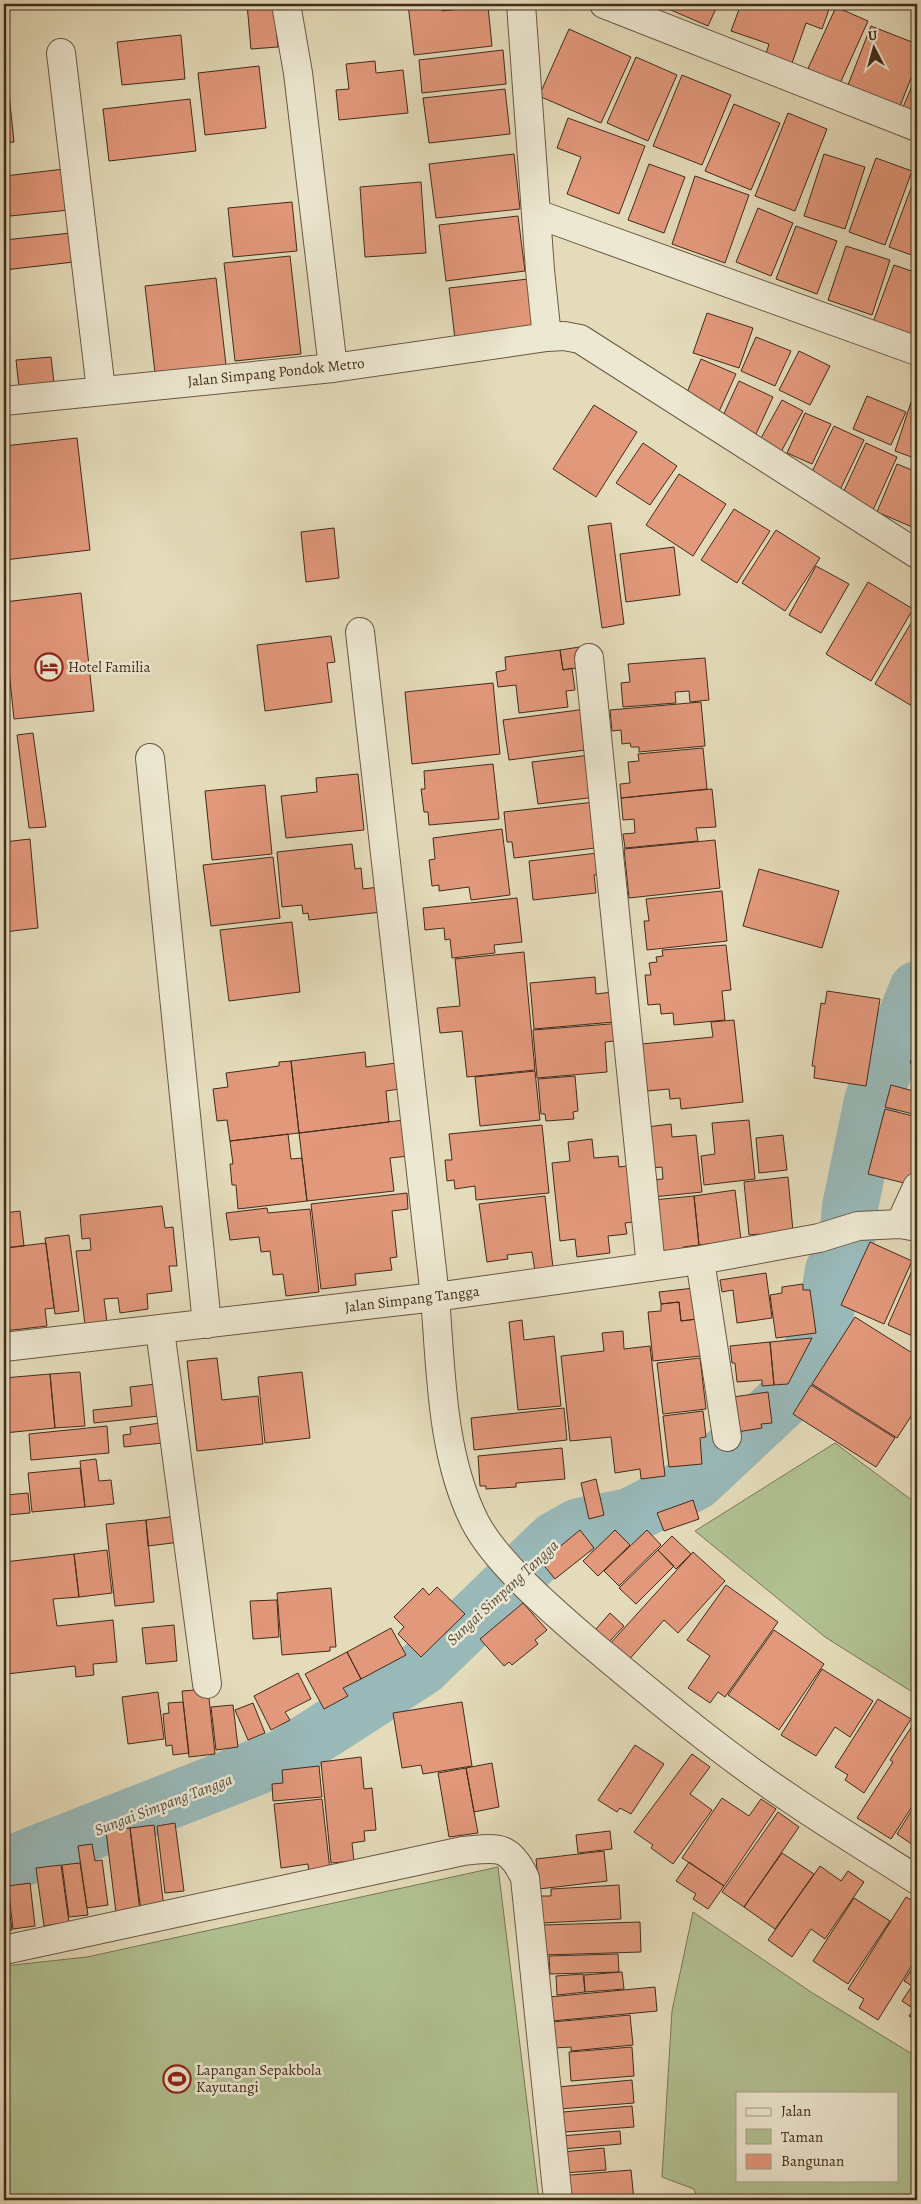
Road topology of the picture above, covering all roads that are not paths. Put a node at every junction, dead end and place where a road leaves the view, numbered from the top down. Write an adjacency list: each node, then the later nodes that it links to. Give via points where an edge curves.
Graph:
1 (286, 4): 9 (street, via 298,72)
2 (521, 4): 6 (street)
3 (604, 4): 5 (street)
4 (61, 53): 10 (street)
5 (917, 127)
6 (537, 214): 7 (street); 8 (street)
7 (547, 337): 9 (street, Jalan Simpang Pondok Metro); 12 (street, Jalan Simpang Pondok Metro, via 580,339)
8 (917, 351)
9 (333, 368): 10 (street, Jalan Simpang Pondok Metro)
10 (101, 390): 11 (street, Jalan Simpang Pondok Metro)
11 (4, 401)
12 (917, 554)
13 (360, 632): 20 (street)
14 (589, 658): 19 (street)
15 (150, 758): 21 (street)
16 (917, 1187): 17 (street)
17 (908, 1226): 18 (street, Jalan Simpang Tangga, via 858,1226 820,1238)
18 (700, 1260): 19 (street, Jalan Simpang Tangga); 24 (street)
19 (651, 1267): 20 (street, Jalan Simpang Tangga)
20 (435, 1297): 21 (street, Jalan Simpang Tangga); 26 (street, via 451,1448 474,1520 486,1542 550,1609 696,1730 788,1797)
21 (206, 1324): 22 (street, Jalan Simpang Tangga)
22 (160, 1330): 23 (street, Jalan Simpang Tangga); 25 (street)
23 (4, 1347)
24 (727, 1437)
25 (207, 1684)
26 (917, 1880)
27 (4, 1950): 28 (street, via 463,1851 502,1849 514,1858 525,1878)
28 (558, 2200)

